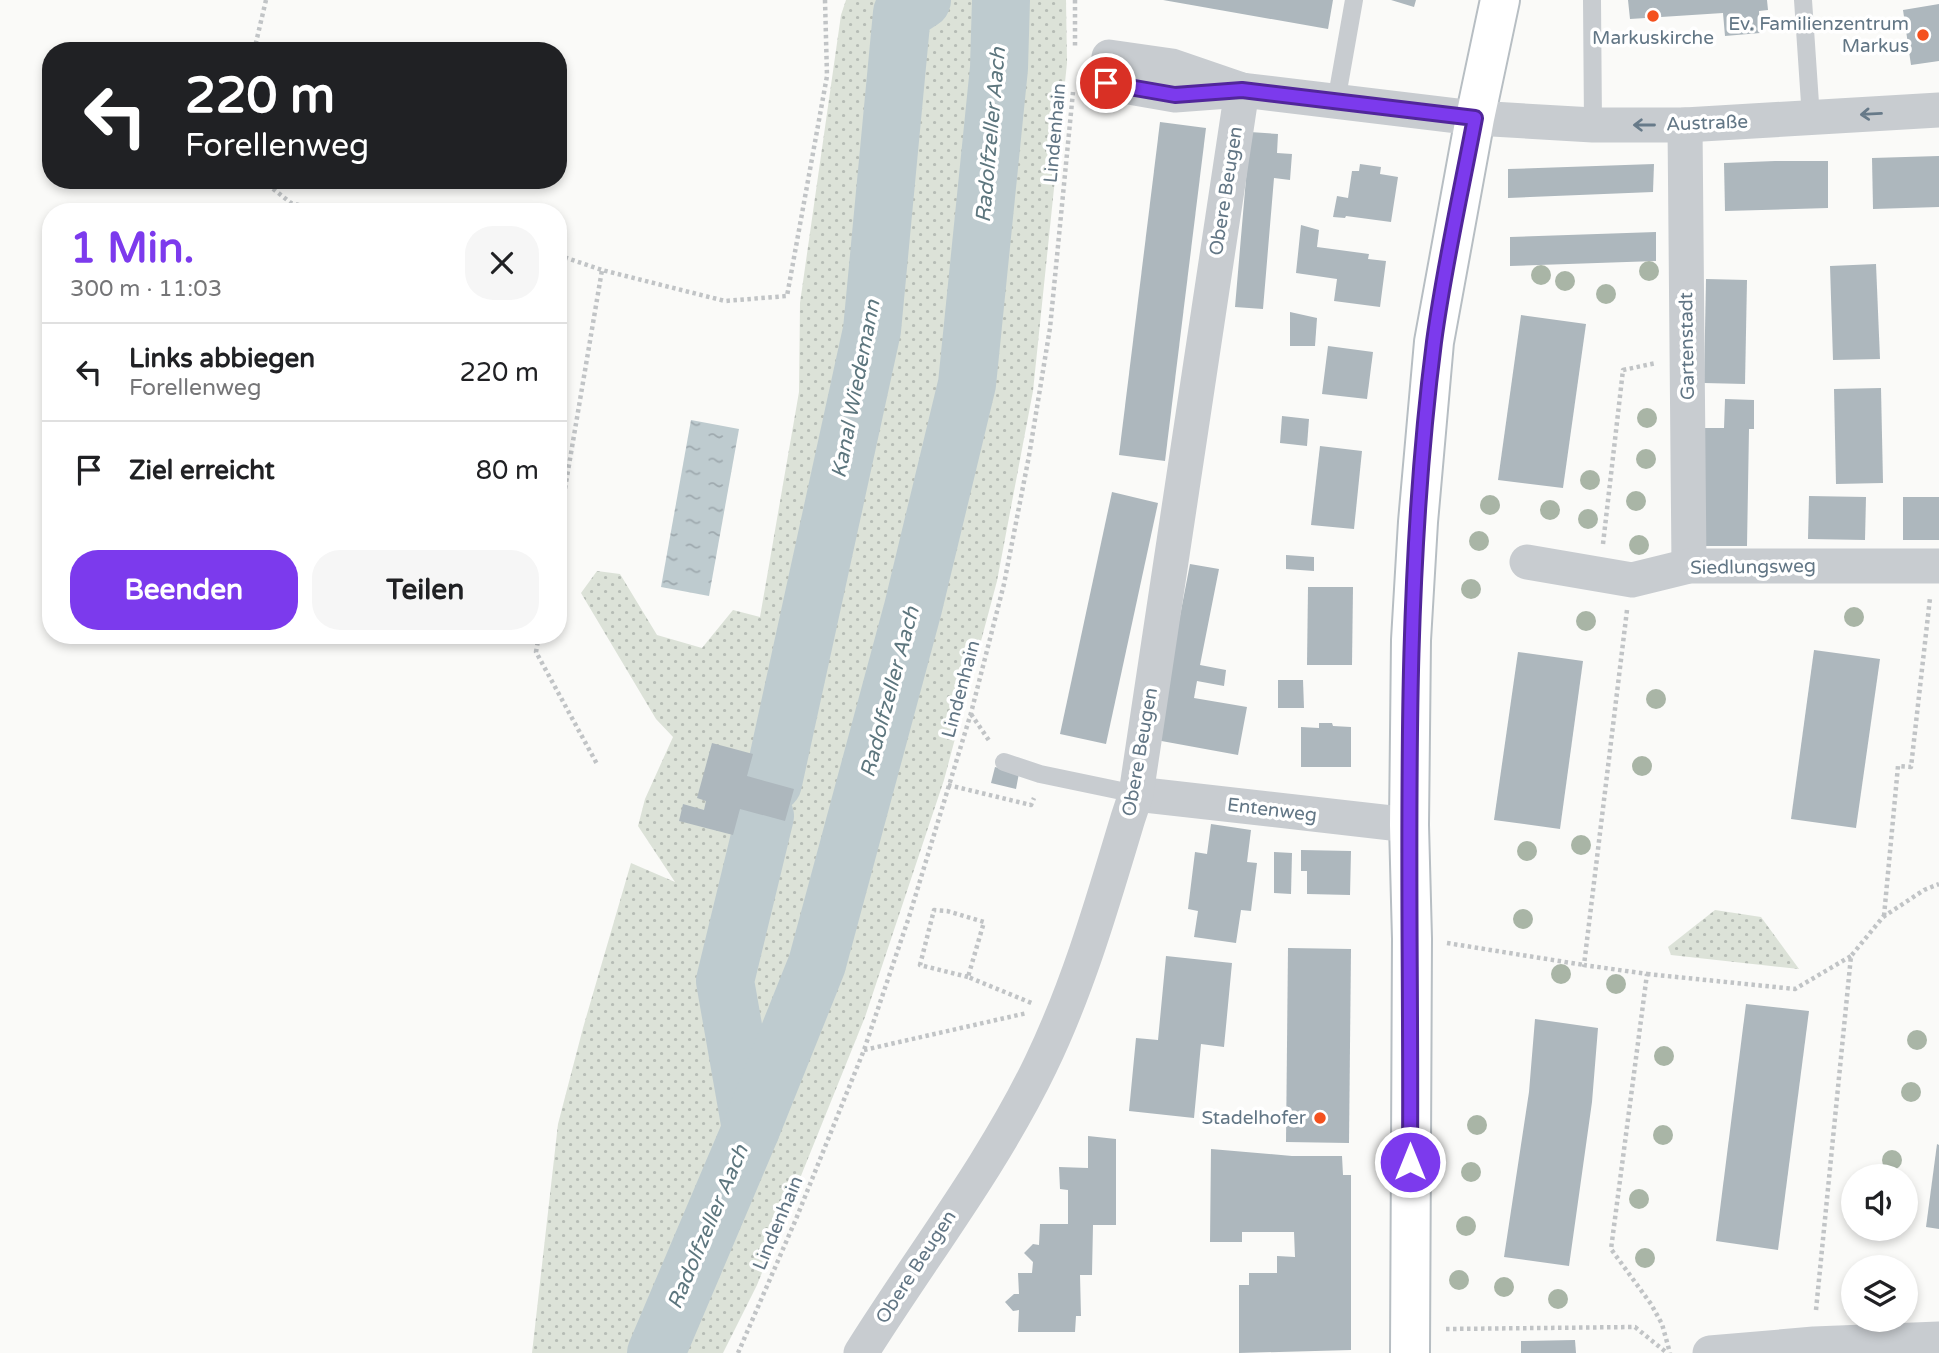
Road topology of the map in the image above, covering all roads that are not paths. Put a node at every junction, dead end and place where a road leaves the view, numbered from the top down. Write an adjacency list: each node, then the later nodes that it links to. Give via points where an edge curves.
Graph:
1 (1354, 0): 6 (lane)
2 (1500, 0): 8 (main road)
3 (1592, 0): 10 (lane)
4 (1802, 0): 9 (lane)
5 (1242, 90): 6 (street, Austraße); 16 (street, Obere Beugen)
6 (1336, 102): 8 (street, Austraße)
7 (1939, 110): 9 (street, Austraße, one-way to 9)
8 (1475, 118): 10 (street, Austraße); 17 (main road, via 1434,342 1411,640)
9 (1811, 118): 11 (street, Austraße)
10 (1593, 125): 11 (street, Austraße, one-way to 10)
11 (1685, 125): 13 (street, Gartenstadt)
12 (1527, 562): 13 (street, Siedlungsweg, via 1615,577)
13 (1689, 566): 14 (street, Siedlungsweg)
14 (1937, 566)
15 (1003, 762): 16 (lane)
16 (1136, 794): 17 (street, Entenweg); 20 (street, Obere Beugen, via 1083,967 1056,1006 1041,1064 1003,1135)
17 (1409, 825): 19 (main road)
18 (1939, 1339): 21 (street)
19 (1410, 1341)
20 (861, 1353)
21 (1710, 1353)

